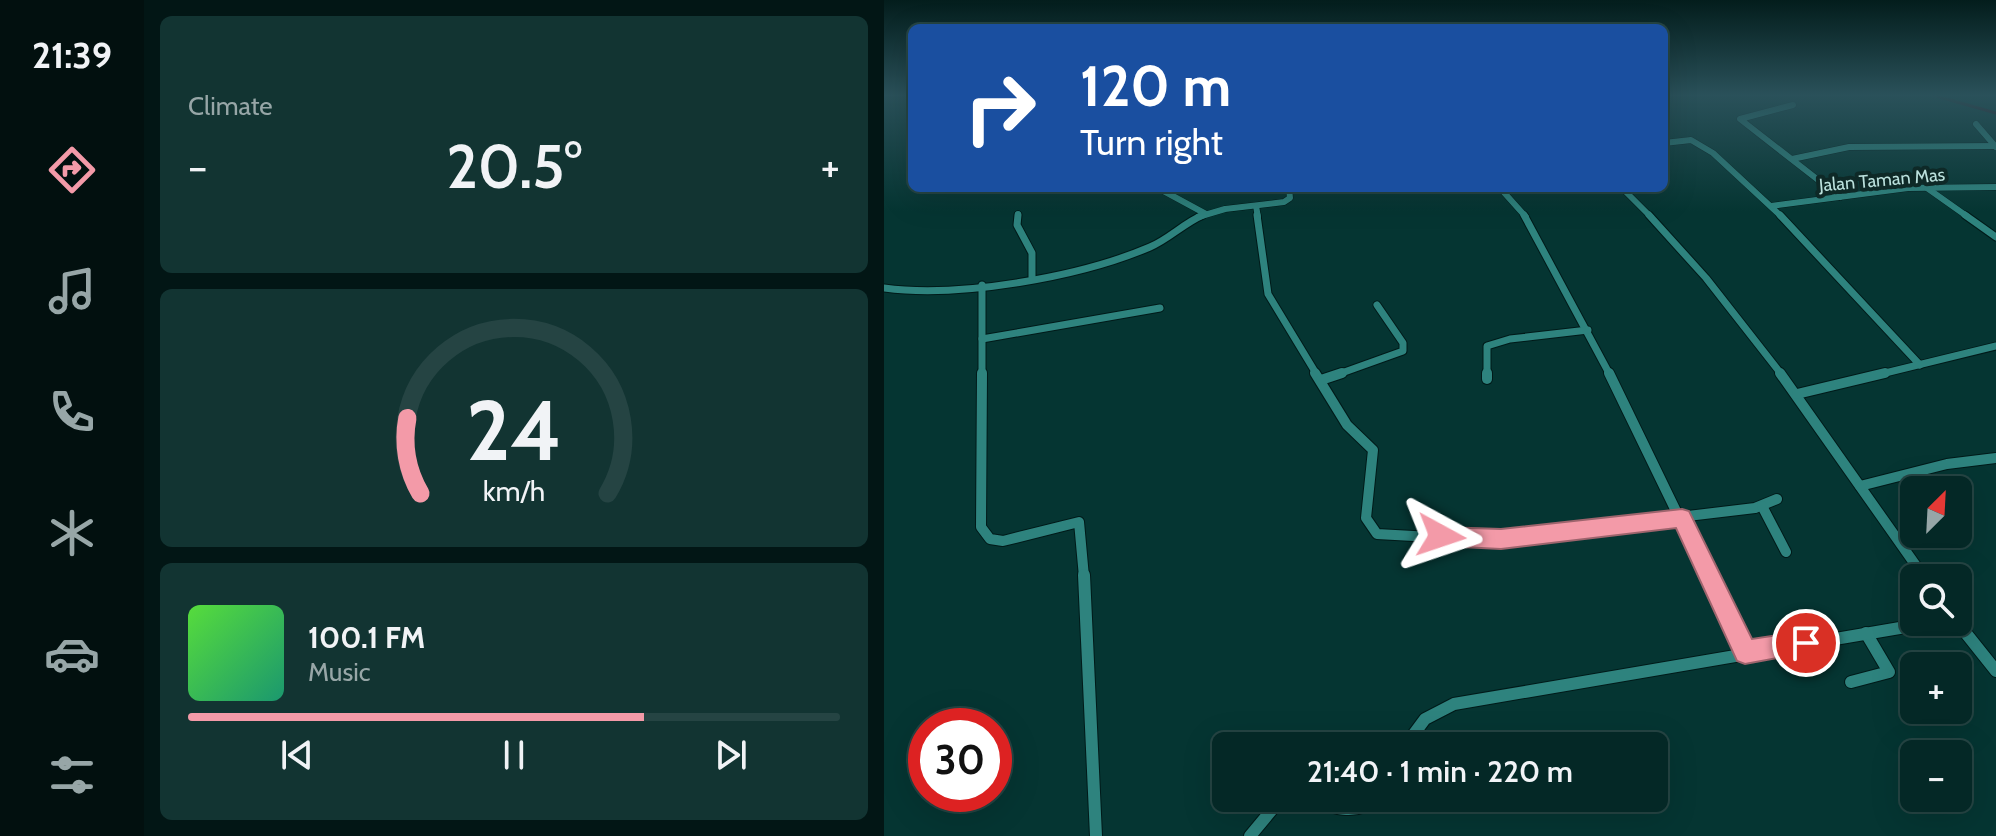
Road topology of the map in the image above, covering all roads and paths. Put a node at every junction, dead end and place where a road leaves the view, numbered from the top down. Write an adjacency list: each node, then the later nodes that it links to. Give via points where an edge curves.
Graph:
1 (1758, 133): 4 (street)
2 (1668, 141): 13 (street, via 1699,143)
3 (1996, 146): 4 (street, via 1849,147)
4 (1792, 159): 11 (street)
5 (1996, 187): 6 (street, Jalan Taman Mas)
6 (1926, 188): 11 (street, Jalan Taman Mas); 16 (street)
7 (1165, 192): 15 (street)
8 (1289, 192): 12 (street, via 1288,200)
9 (1504, 192): 22 (street, via 1528,220)
10 (1626, 192): 28 (street)
11 (1840, 197): 13 (street, Jalan Taman Mas)
12 (1256, 206): 15 (street); 27 (street, via 1268,294)
13 (1771, 206): 25 (street)
14 (1018, 214): 17 (street, via 1017,225 1032,253)
15 (1206, 214): 17 (street, via 1148,248)
16 (1996, 237)
17 (1032, 277): 18 (street)
18 (982, 285): 19 (street, via 913,292); 23 (street)
19 (884, 288)
20 (1377, 305): 27 (street, via 1403,351)
21 (1160, 308): 23 (street)
22 (1588, 330): 26 (street, via 1492,343 1485,349); 33 (street)
23 (982, 339): 44 (street, via 984,534 1003,541 1079,522)
24 (1996, 346): 25 (street)
25 (1920, 365): 28 (street)
26 (1487, 379)
27 (1321, 380): 33 (street, via 1347,425 1373,450 1366,518 1377,534 1486,540)
28 (1797, 394): 30 (street)
29 (1996, 458): 30 (street, via 1947,464)
30 (1860, 486): 35 (street)
31 (1777, 499): 32 (street)
32 (1762, 506): 33 (street); 34 (street)
33 (1682, 518): 39 (street)
34 (1786, 552)
35 (1915, 564)
36 (1900, 628): 37 (street)
37 (1866, 633): 39 (street); 41 (street, via 1889,672)
38 (1968, 636): 40 (street)
39 (1745, 652): 42 (street, via 1436,709)
40 (1996, 671)
41 (1851, 682)
42 (1413, 732)
43 (1270, 812): 45 (street)
44 (1096, 836)
45 (1250, 836)

